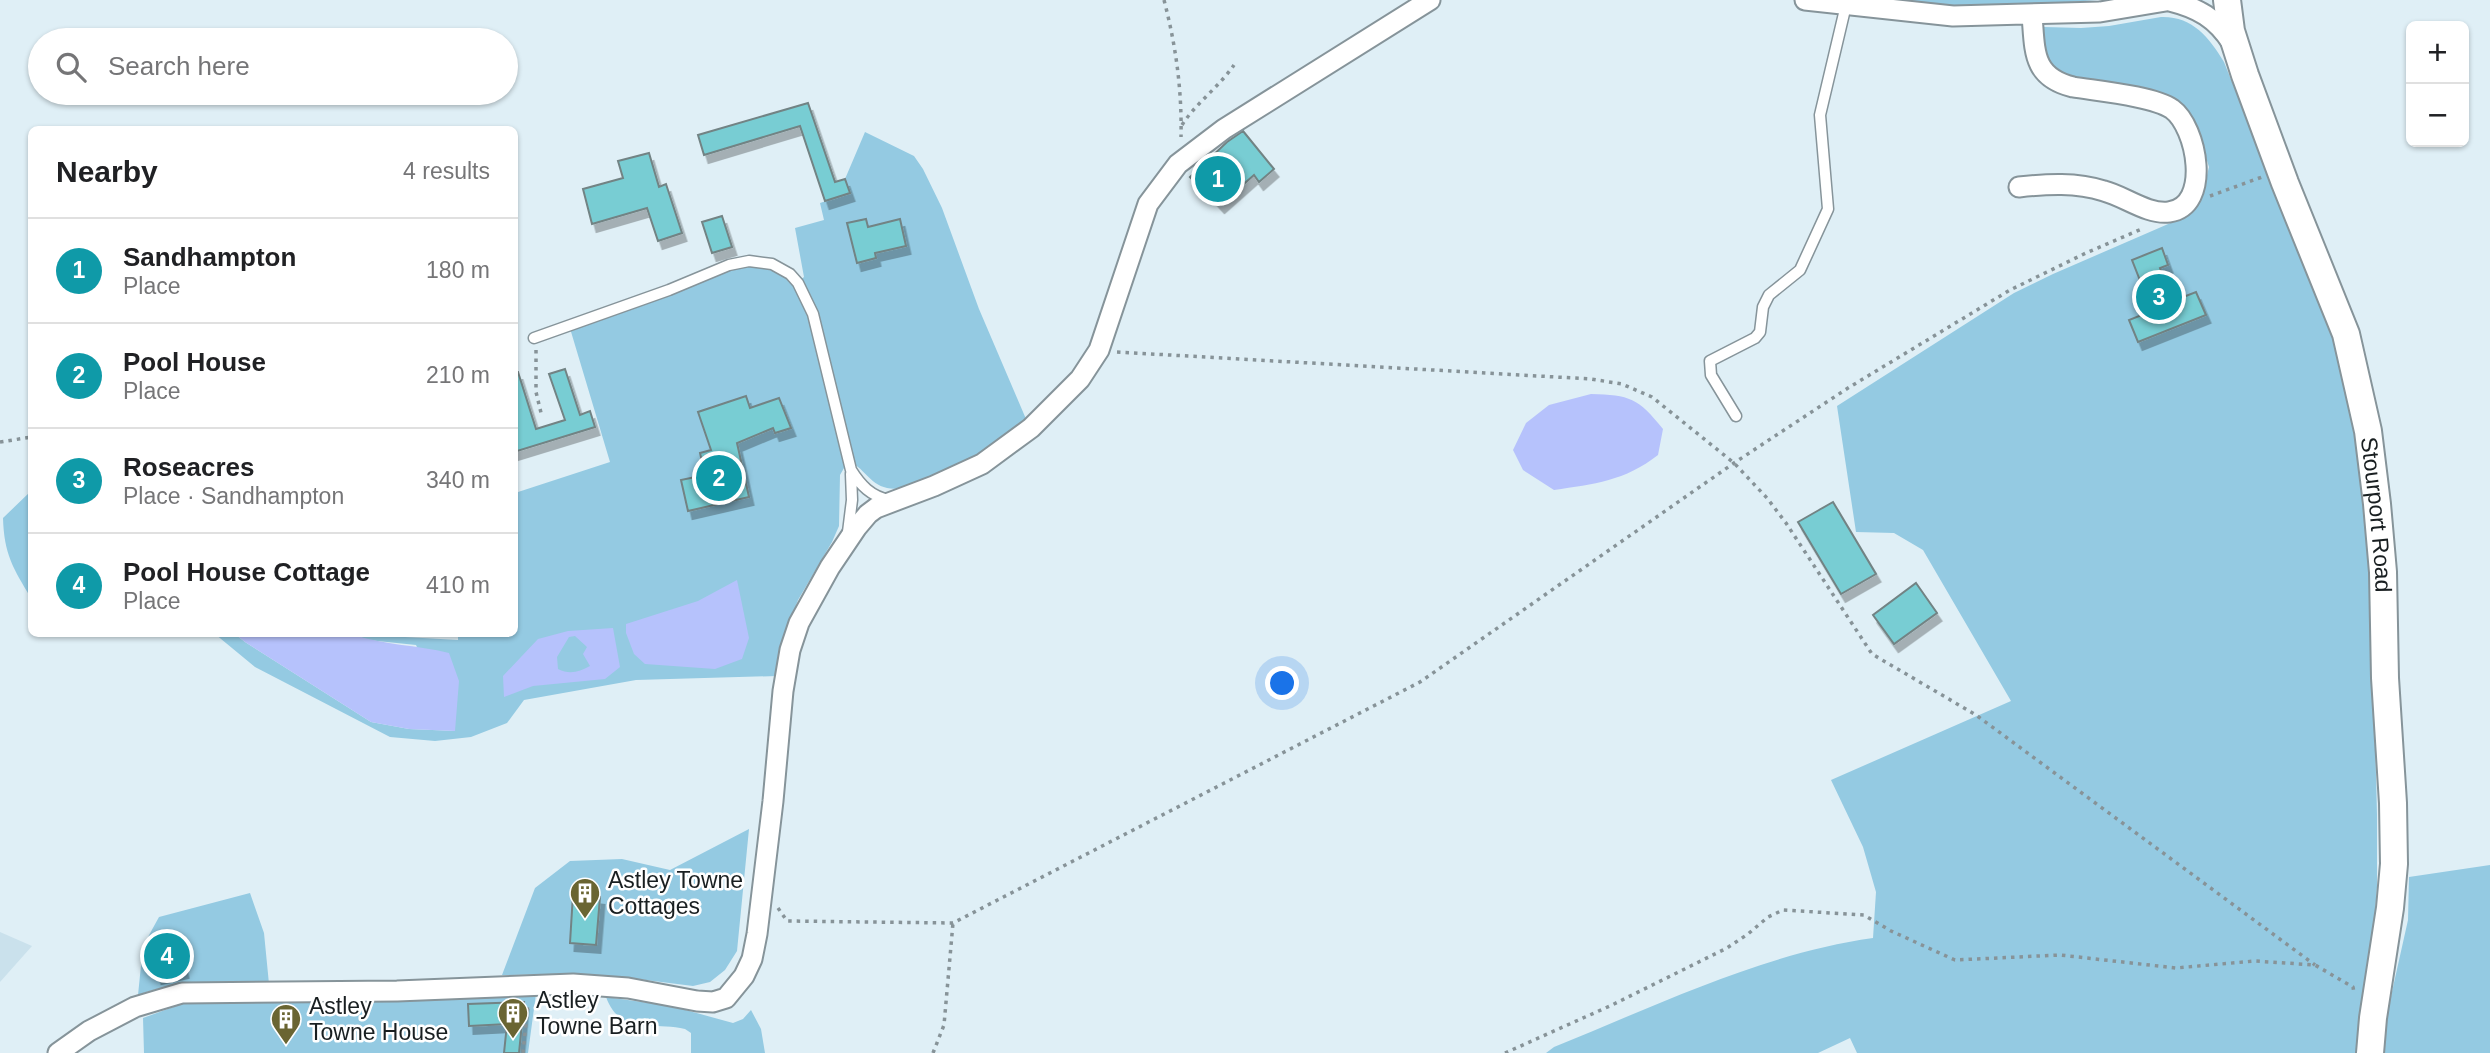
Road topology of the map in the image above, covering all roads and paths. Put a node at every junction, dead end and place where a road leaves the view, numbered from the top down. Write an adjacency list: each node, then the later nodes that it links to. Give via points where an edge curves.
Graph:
1 (1164, 0): 10 (path, via 1180,75)
2 (1430, 0): 11 (street, via 1224,129)
3 (1805, 0): 6 (street)
4 (2227, 0): 8 (main road, Stourport Road)
5 (2171, 1): 7 (street, via 2100,12); 8 (street, via 2210,17)
6 (1846, 5): 7 (street, via 1953,16); 18 (lane, via 1820,115 1828,209 1800,270 1769,295 1760,332 1710,362 1711,375)
7 (2032, 15): 14 (street, via 2038,62 2048,76 2060,84 2151,101 2178,115 2197,163 2195,184)
8 (2236, 50): 12 (main road, Stourport Road)
9 (1234, 65): 10 (path)
10 (1181, 127): 11 (path)
11 (1178, 164): 17 (street, via 1148,204)
12 (2280, 170): 14 (path); 30 (main road, Stourport Road, via 2346,334 2368,431 2378,504 2394,864)
13 (2019, 187): 14 (street, via 2087,187 2158,211)
14 (2183, 206)
15 (2149, 226): 22 (path, via 1984,305)
16 (534, 338): 19 (path); 23 (lane, via 729,265 749,261 772,264 798,283 813,314)
17 (1098, 350): 22 (path, via 1622,384 1652,397); 24 (street, via 1059,402 1008,446 982,464)
18 (1736, 415)
19 (542, 417)
20 (28, 438): 21 (path)
21 (0, 442)
22 (1734, 463): 27 (path, via 1420,682); 28 (path, via 1786,523 1872,654 1976,715)
23 (851, 470): 24 (lane, via 870,493); 25 (lane)
24 (893, 501): 25 (street, via 868,514)
25 (846, 544): 29 (street, via 812,597 790,650 757,934 752,959 740,982 726,998 713,1002 602,985)
26 (776, 904): 27 (path, via 787,921)
27 (953, 923): 33 (path, via 944,1024)
28 (2315, 965): 30 (path, via 2353,987 2357,1009); 34 (path, via 2255,961 2176,968 2060,955 1955,960 1864,915 1783,911 1727,948)
29 (531, 985): 31 (street, via 182,993 135,1006); 32 (path)
30 (2373, 1018): 35 (main road, Stourport Road)
31 (58, 1053)
32 (523, 1053)
33 (933, 1053)
34 (1504, 1053)
35 (2371, 1053)

